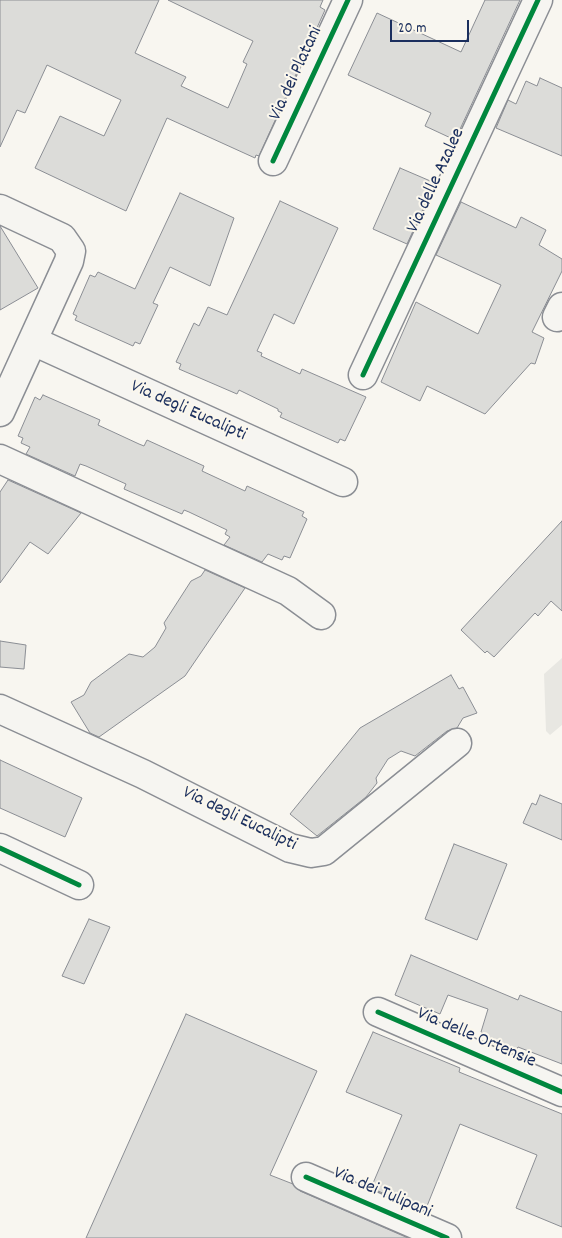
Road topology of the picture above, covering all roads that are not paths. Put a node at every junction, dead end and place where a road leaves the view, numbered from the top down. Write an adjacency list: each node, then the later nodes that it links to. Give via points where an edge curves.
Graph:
1 (348, 0): 3 (street, Via dei Platani)
2 (538, 0): 6 (street, Via delle Azalee)
3 (273, 161)
4 (0, 209): 5 (street, via 62,238 71,251)
5 (33, 341): 7 (street); 9 (street, Via degli Eucalipti)
6 (363, 375)
7 (0, 412)
8 (0, 459): 10 (street, via 288,591)
9 (343, 482)
10 (321, 614)
11 (0, 709): 12 (street, Via degli Eucalipti, via 143,774 290,848 311,853 324,851)
12 (457, 743)
13 (0, 848): 14 (street)
14 (79, 885)
15 (378, 1012): 16 (street, Via delle Ortensie)
16 (562, 1092)
17 (306, 1176): 18 (street, Via dei Tulipani)
18 (447, 1238)

